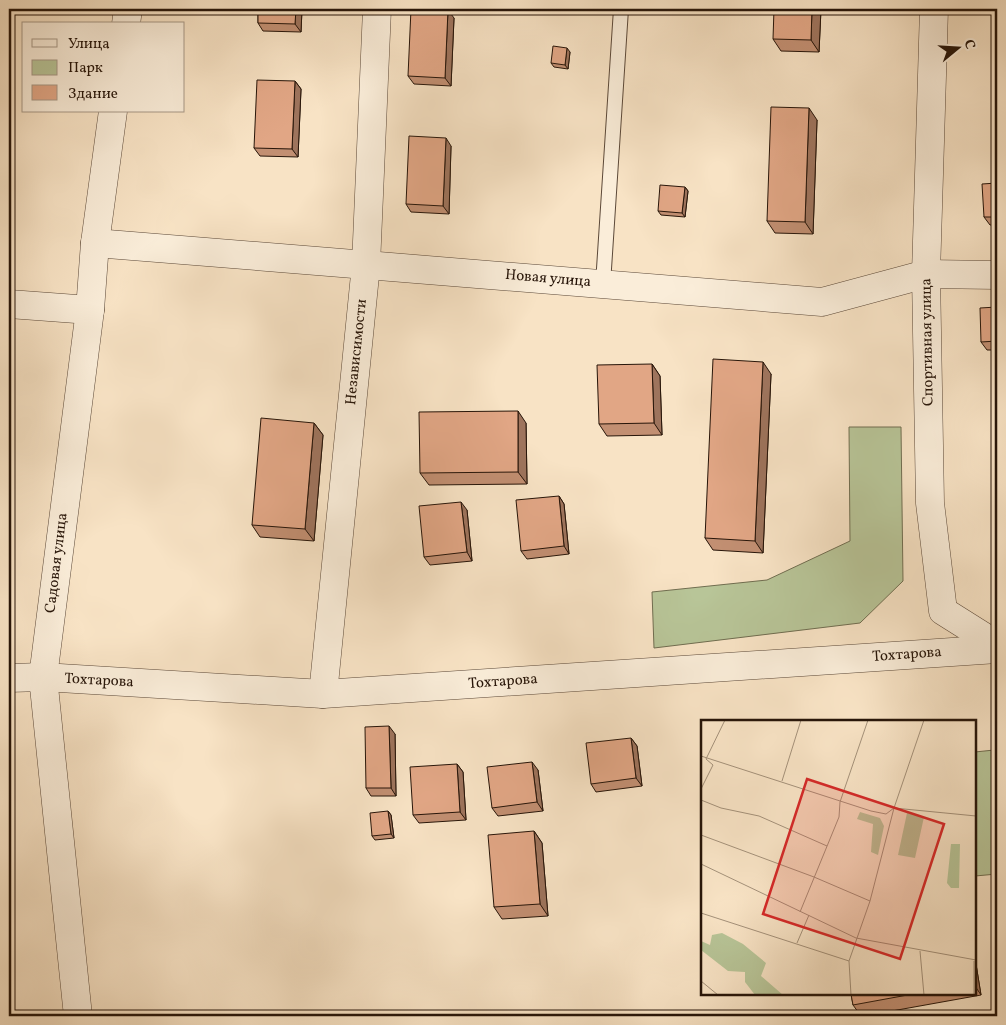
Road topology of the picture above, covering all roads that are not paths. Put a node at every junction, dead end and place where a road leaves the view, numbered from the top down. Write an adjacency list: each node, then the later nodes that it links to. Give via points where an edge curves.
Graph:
1 (128, 9): 5 (street)
2 (377, 9): 8 (street, Независимости)
3 (620, 9): 11 (lane)
4 (934, 9): 9 (street, Спортивная улица)
5 (126, 22)
6 (114, 112): 7 (street, Садовая улица)
7 (95, 243): 8 (street, Новая улица); 13 (street, Садовая улица)
8 (366, 265): 11 (street, Новая улица); 18 (street, Независимости)
9 (926, 274): 10 (street, Новая улица); 11 (street, Новая улица, via 822,302); 14 (street, Спортивная улица, via 930,503 943,610)
10 (997, 275)
11 (603, 284)
12 (9, 304): 13 (street)
13 (90, 310): 16 (street, Садовая улица)
14 (997, 645)
15 (997, 650): 18 (street, Тохтарова)
16 (43, 677): 17 (street, Тохтарова); 18 (street, Тохтарова); 19 (street, Садовая улица)
17 (9, 678)
18 (323, 694)
19 (78, 1016)

